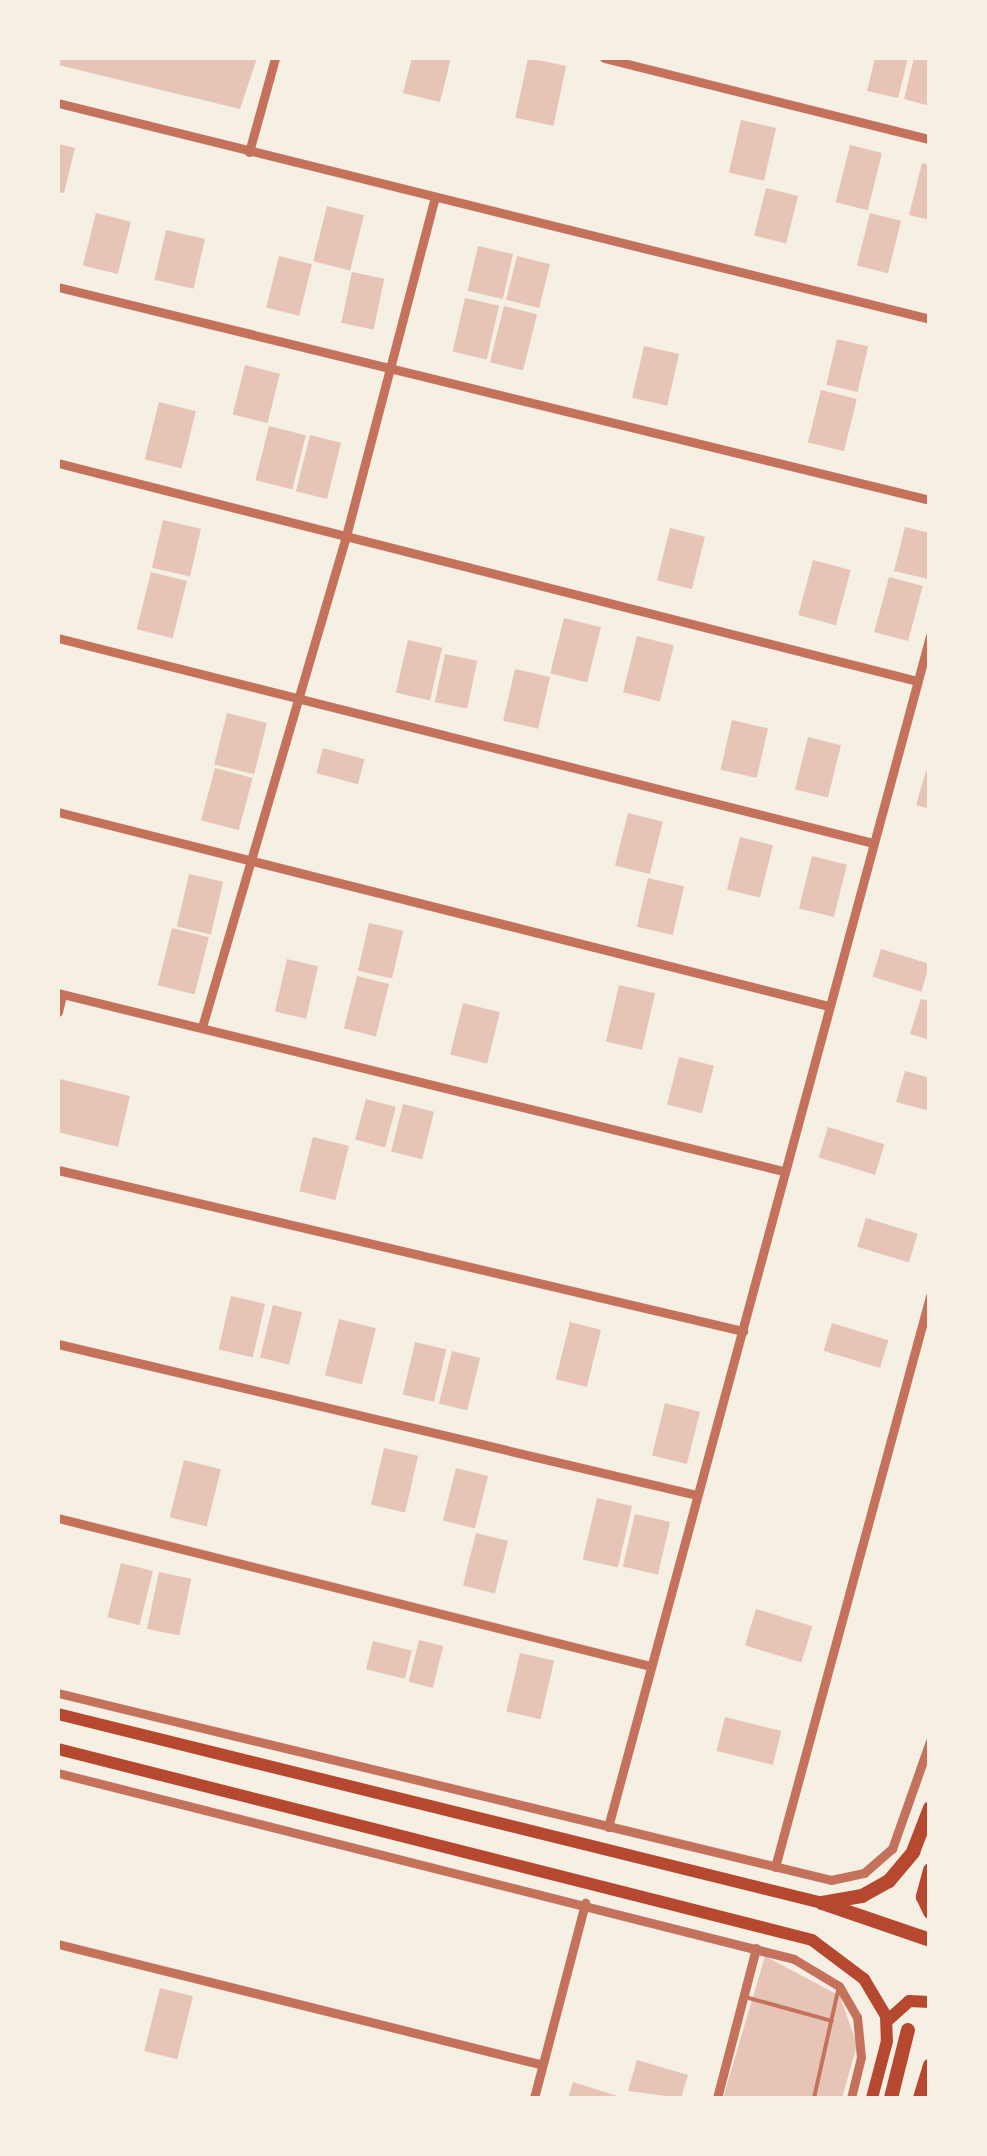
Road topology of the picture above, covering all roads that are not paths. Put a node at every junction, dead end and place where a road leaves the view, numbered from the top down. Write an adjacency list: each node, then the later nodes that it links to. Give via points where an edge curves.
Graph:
1 (275, 58): 5 (street)
2 (604, 58): 4 (street)
3 (58, 103): 5 (street)
4 (930, 139)
5 (249, 152): 6 (street)
6 (436, 197): 8 (street); 9 (street)
7 (58, 287): 9 (street)
8 (930, 319)
9 (388, 369): 11 (street); 12 (street)
10 (58, 463): 12 (street)
11 (930, 500)
12 (346, 536): 15 (street); 16 (street)
13 (930, 636): 15 (street)
14 (58, 638): 16 (street)
15 (917, 681): 18 (street)
16 (296, 698): 18 (street); 19 (street)
17 (58, 812): 19 (street)
18 (873, 843): 21 (street)
19 (249, 862): 21 (street); 23 (street)
20 (60, 993): 22 (street); 23 (street)
21 (828, 1006): 25 (street)
22 (58, 1012)
23 (202, 1028): 25 (street)
24 (58, 1170): 27 (street)
25 (783, 1171): 27 (street)
26 (930, 1296): 40 (street)
27 (744, 1331): 29 (street)
28 (58, 1344): 29 (street)
29 (697, 1495): 31 (street)
30 (58, 1518): 31 (street)
31 (650, 1666): 38 (street)
32 (58, 1693): 38 (street)
33 (58, 1714): 42 (main road)
34 (930, 1741): 40 (street, via 903,1825 883,1859 843,1880)
35 (58, 1748): 45 (main road)
36 (58, 1773): 44 (street)
37 (930, 1808): 43 (main road, via 913,1852 890,1881 862,1896)
38 (608, 1827): 39 (street)
39 (710, 1852): 40 (street); 42 (street)
40 (775, 1868)
41 (930, 1870): 46 (main road, via 923,1896)
42 (704, 1875): 43 (main road)
43 (822, 1903): 48 (main road)
44 (585, 1904): 47 (street); 57 (street)
45 (701, 1908): 47 (street); 55 (main road, via 822,1945 864,1979)
46 (930, 1912)
47 (696, 1930): 50 (street)
48 (930, 1940)
49 (58, 1944): 57 (street)
50 (756, 1948): 51 (street, via 794,1959); 52 (street)
51 (839, 1986): 54 (lane); 62 (street, via 860,2034)
52 (745, 1997): 54 (lane); 60 (street)
53 (930, 2002): 55 (main road, via 909,2000)
54 (832, 2021): 61 (lane)
55 (887, 2021): 63 (main road)
56 (908, 2030): 64 (main road)
57 (542, 2066): 59 (street)
58 (930, 2066): 65 (main road)
59 (534, 2098)
60 (716, 2098)
61 (814, 2098)
62 (851, 2098)
63 (872, 2098)
64 (891, 2098)
65 (920, 2098)

